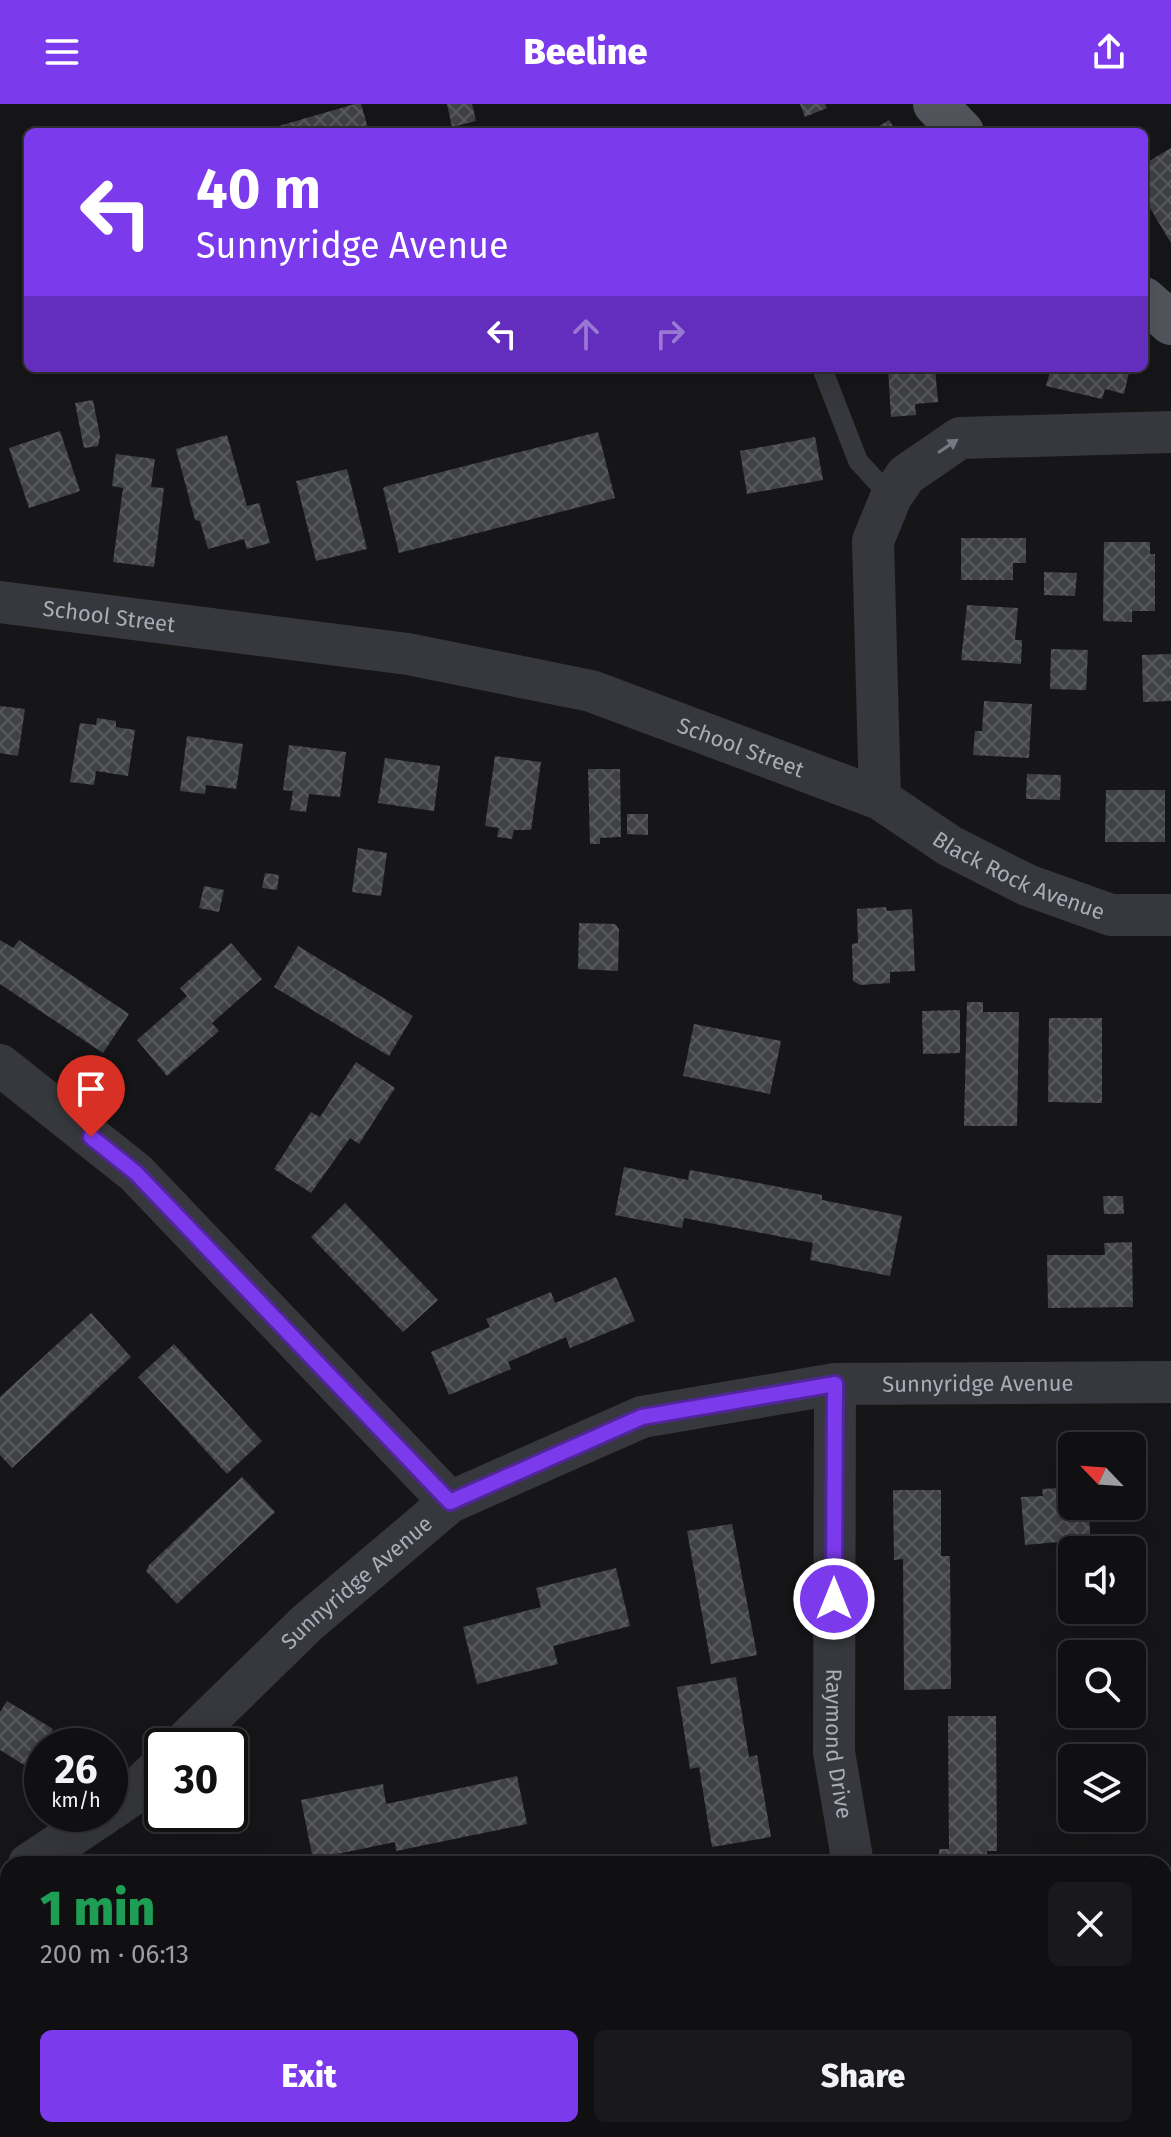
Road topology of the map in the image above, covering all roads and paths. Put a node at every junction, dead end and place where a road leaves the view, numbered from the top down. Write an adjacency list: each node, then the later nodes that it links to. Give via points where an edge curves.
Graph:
1 (935, 104): 2 (main road)
2 (958, 128)
3 (1148, 303): 4 (main road)
4 (1171, 323)
5 (824, 372): 7 (lane, via 858,461)
6 (1171, 432): 7 (street, one-way to 6, via 906,475 960,438)
7 (891, 497): 9 (street, via 873,541)
8 (0, 602): 9 (street, School Street, via 408,654 591,691)
9 (880, 799): 10 (street, Black Rock Avenue, via 950,846 1027,885 1111,915)
10 (1171, 915)
11 (0, 1065): 14 (street, via 136,1173)
12 (1171, 1382): 13 (street, Sunnyridge Avenue)
13 (835, 1384): 14 (street, Sunnyridge Avenue, via 642,1417); 20 (street, Raymond Drive, via 834,1752)
14 (450, 1502): 15 (street, Sunnyridge Avenue, via 307,1623)
15 (199, 1728)
16 (144, 1781): 17 (street)
17 (128, 1794)
18 (77, 1832): 19 (street)
19 (41, 1856)
20 (852, 1856)

